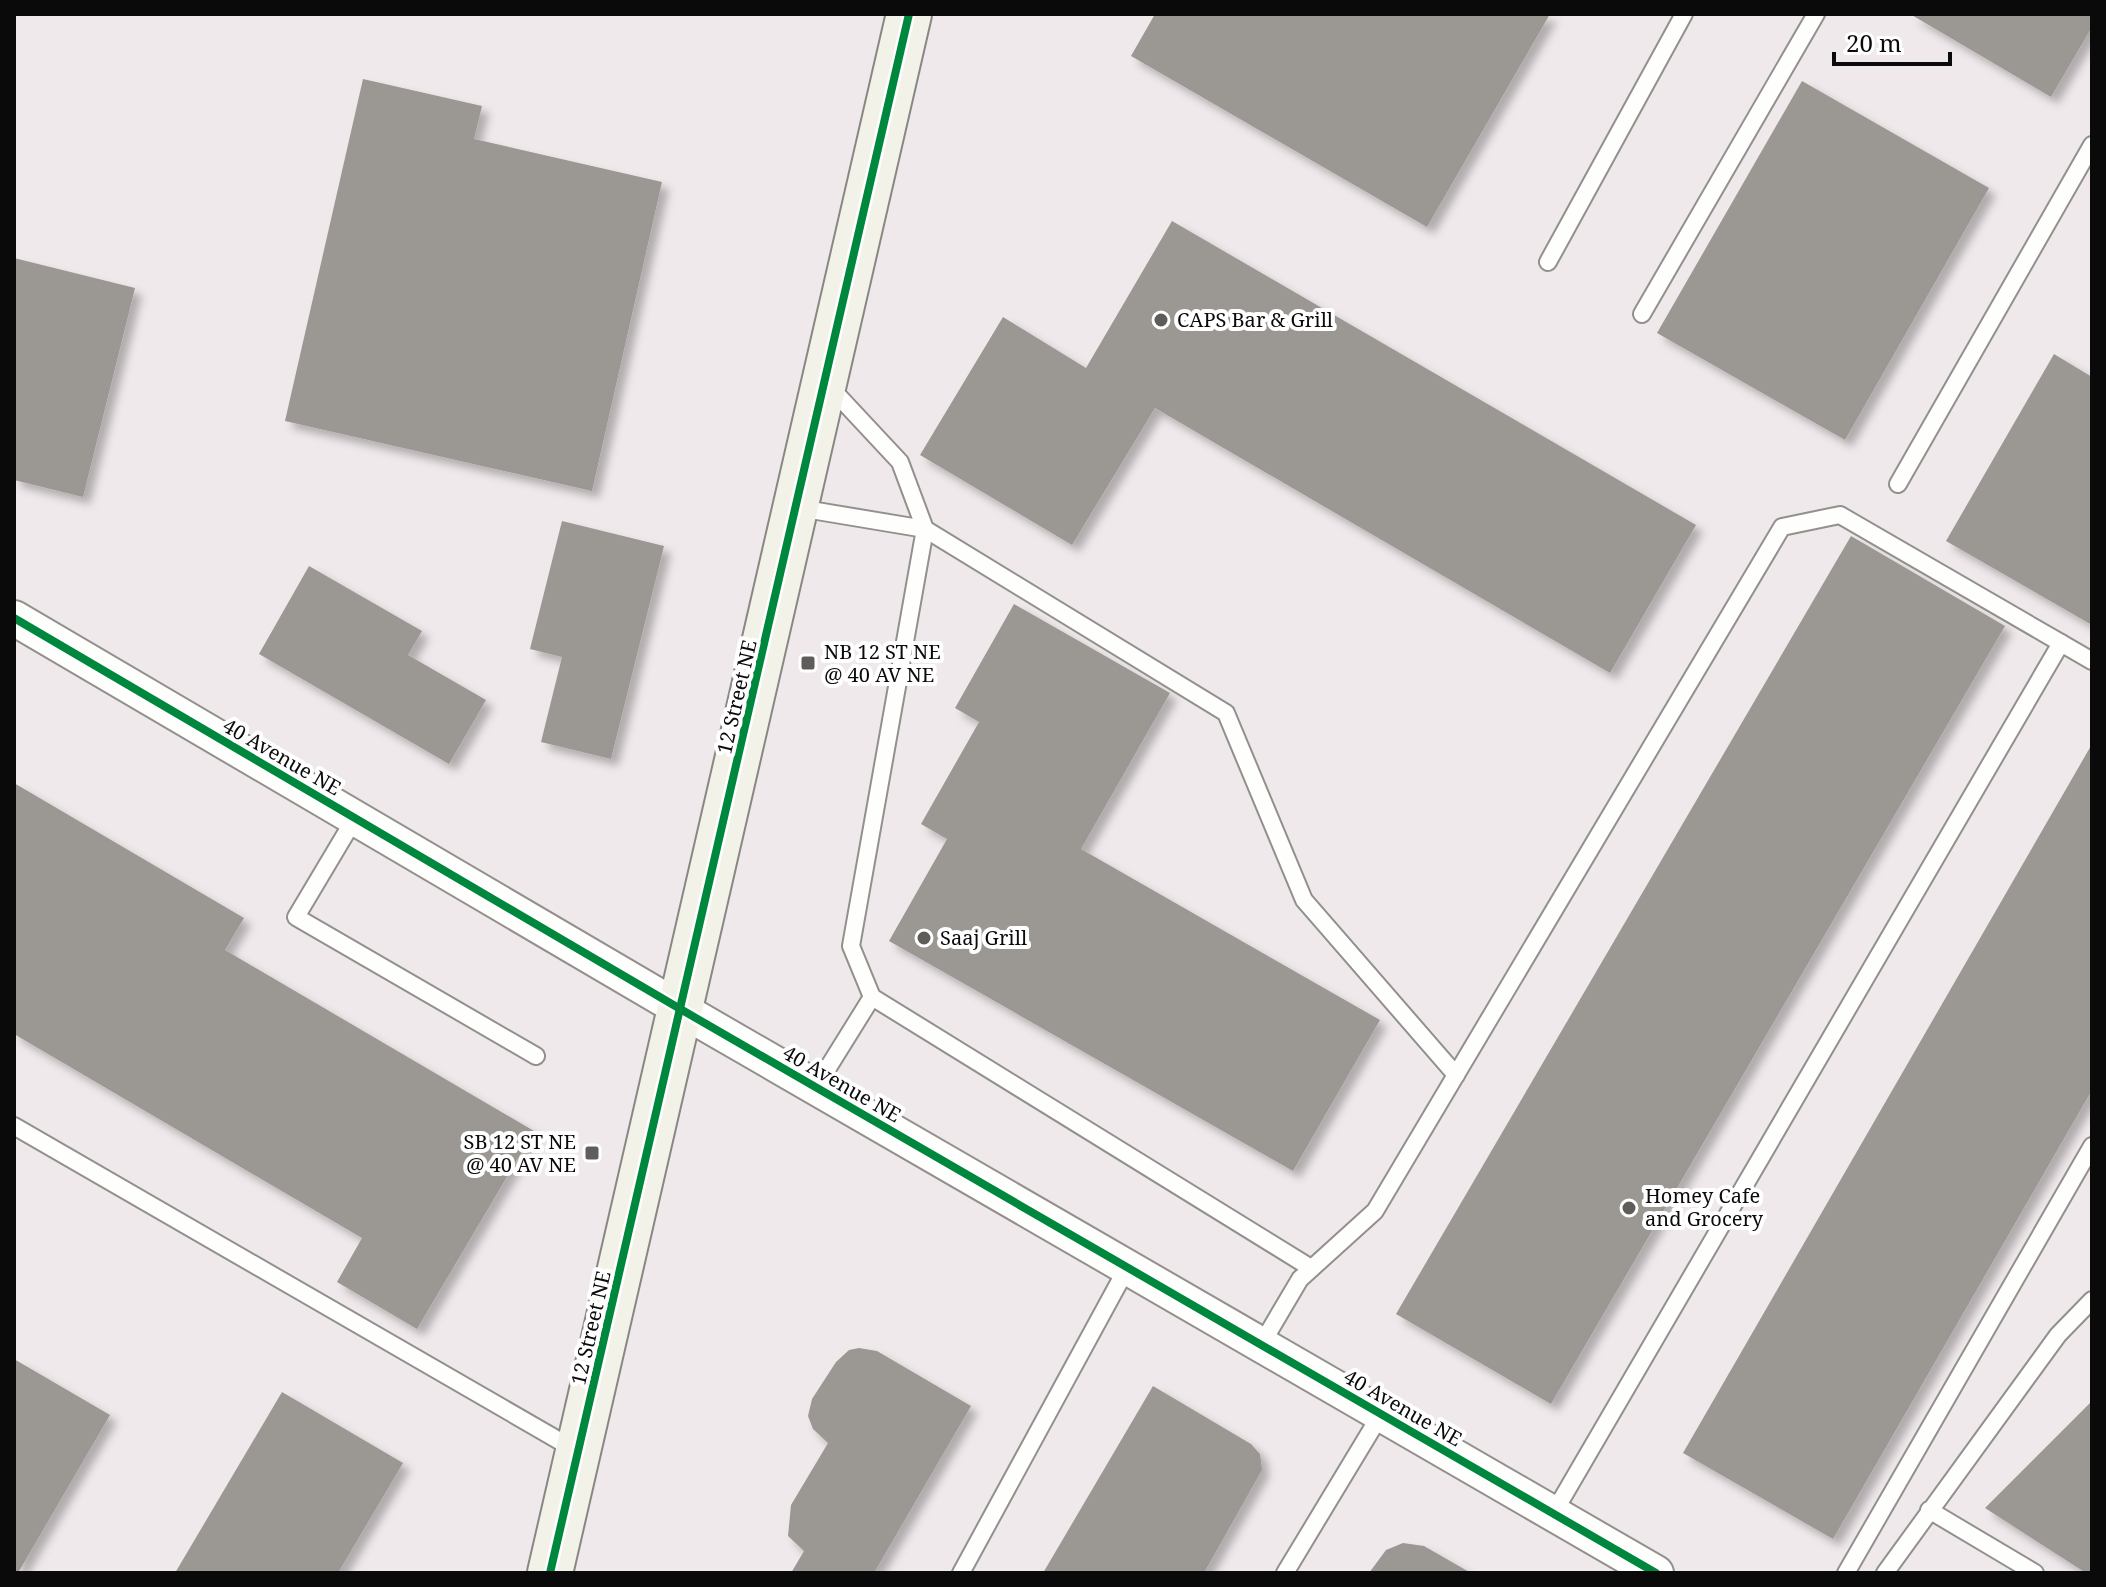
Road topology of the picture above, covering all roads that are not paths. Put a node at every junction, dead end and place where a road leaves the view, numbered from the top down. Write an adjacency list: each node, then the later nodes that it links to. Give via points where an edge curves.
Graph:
1 (909, 14): 7 (street, 12 Street NE)
2 (1684, 14): 5 (lane)
3 (1816, 14): 6 (lane)
4 (2092, 145): 8 (lane)
5 (1548, 262)
6 (1642, 314)
7 (825, 382): 9 (street, 12 Street NE); 10 (lane, via 900,462)
8 (1898, 484)
9 (797, 507): 10 (lane); 16 (street, 12 Street NE)
10 (925, 529): 15 (lane, via 851,946); 18 (lane, via 1226,713 1304,900)
11 (14, 618): 14 (street, 40 Avenue NE)
12 (2061, 643): 13 (lane); 18 (lane, via 1840,515 1782,527); 29 (lane)
13 (2092, 661)
14 (355, 818): 16 (street, 40 Avenue NE); 17 (lane, via 296,917)
15 (872, 997): 19 (lane); 23 (lane)
16 (682, 1010): 19 (street, 40 Avenue NE); 27 (street, 12 Street NE)
17 (536, 1056)
18 (1456, 1075): 23 (lane, via 1375,1211)
19 (816, 1087): 22 (street, 40 Avenue NE)
20 (14, 1126): 27 (lane)
21 (2092, 1146): 34 (lane)
22 (1127, 1268): 25 (street, 40 Avenue NE); 32 (lane)
23 (1311, 1268): 25 (lane)
24 (2092, 1300): 28 (lane, via 2058,1335)
25 (1261, 1345): 26 (street, 40 Avenue NE)
26 (1381, 1414): 29 (street, 40 Avenue NE); 33 (lane)
27 (579, 1452): 31 (street, 12 Street NE)
28 (1929, 1510): 35 (lane); 36 (lane)
29 (1553, 1514): 30 (street, 40 Avenue NE)
30 (1639, 1569)
31 (550, 1573)
32 (961, 1573)
33 (1285, 1573)
34 (1846, 1573)
35 (1885, 1573)
36 (2035, 1573)

